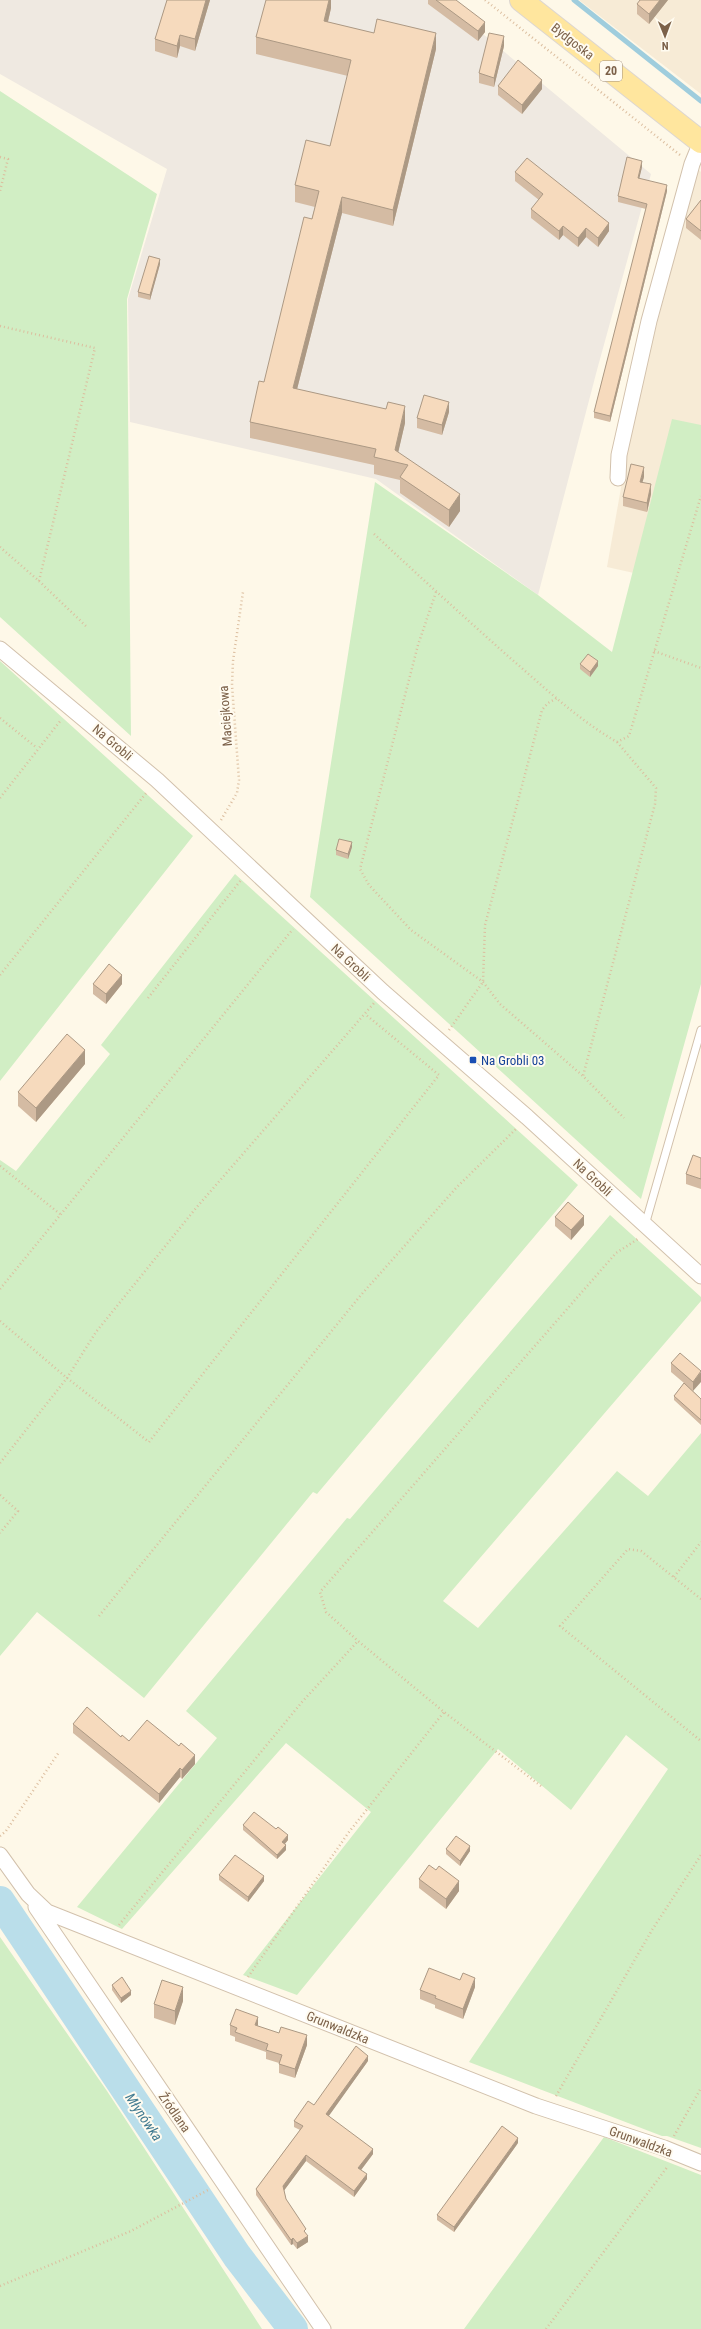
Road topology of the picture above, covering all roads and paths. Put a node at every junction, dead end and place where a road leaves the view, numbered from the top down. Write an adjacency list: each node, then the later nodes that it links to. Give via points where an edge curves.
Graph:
1 (485, 0): 5 (path)
2 (521, 0): 3 (main road, Bydgoska / 20)
3 (701, 142): 5 (street)
4 (0, 157): 6 (path, via 8,159)
5 (692, 164): 8 (street, via 649,321 619,454)
6 (0, 191)
7 (0, 326): 12 (path, via 95,348)
8 (618, 478)
9 (701, 496): 17 (path)
10 (374, 534): 14 (path)
11 (0, 547): 12 (path)
12 (39, 581): 15 (path)
13 (243, 592): 26 (path, Maciejkowa, via 232,685 239,780 237,793)
14 (436, 592): 19 (path); 30 (path, via 418,645 360,869 369,885 412,930)
15 (88, 628)
16 (0, 649): 20 (street, Na Grobli)
17 (654, 651): 18 (path); 22 (path, via 629,736)
18 (701, 668)
19 (557, 698): 22 (path, via 592,728); 30 (path, via 542,710 485,925)
20 (71, 706): 23 (path); 24 (street, Na Grobli)
21 (0, 718): 23 (path)
22 (617, 742): 36 (path, via 656,788 655,804)
23 (37, 748): 25 (path)
24 (157, 780): 26 (street, Na Grobli); 29 (path)
25 (0, 798)
26 (213, 833): 27 (street, Na Grobli)
27 (251, 867): 28 (street, Na Grobli); 32 (path)
28 (304, 917): 31 (street, Na Grobli); 40 (path)
29 (0, 975)
30 (483, 982): 35 (path); 36 (path, via 500,1004)
31 (383, 992): 33 (path); 35 (street, Na Grobli)
32 (148, 998)
33 (364, 1014): 45 (path, via 196,1208 96,1332); 45 (path, via 439,1075 149,1442)
34 (701, 1030): 41 (lane)
35 (442, 1041): 37 (street, Na Grobli)
36 (582, 1076): 38 (path)
37 (527, 1117): 41 (street, Na Grobli); 52 (path, via 456,1188 361,1295)
38 (624, 1118)
39 (0, 1166): 40 (path)
40 (60, 1214): 43 (path)
41 (645, 1225): 42 (street, Na Grobli); 53 (path, via 636,1242 616,1253 320,1592 326,1612)
42 (701, 1276)
43 (0, 1289)
44 (0, 1321): 45 (path)
45 (67, 1378): 46 (path)
46 (0, 1463)
47 (0, 1495): 48 (path, via 18,1512)
48 (0, 1533)
49 (701, 1542): 50 (path)
50 (674, 1577): 51 (path); 55 (path, via 641,1551 628,1549 560,1626)
51 (701, 1599)
52 (99, 1616)
53 (358, 1641): 54 (path); 62 (path, via 302,1702 117,1927)
54 (444, 1712): 57 (path); 63 (path, via 349,1832 248,1978)
55 (701, 1741)
56 (59, 1752): 58 (path, via 6,1831)
57 (541, 1786)
58 (0, 1836)
59 (0, 1855): 61 (street, Grunwaldzka)
60 (701, 1855): 65 (path, via 652,1930 559,2094)
61 (28, 1894): 62 (street, Grunwaldzka, via 47,1912); 70 (street, Źródlana)
62 (100, 1933): 63 (street, Grunwaldzka)
63 (231, 1985): 65 (street, Grunwaldzka)
64 (701, 2088): 66 (path, via 673,2137)
65 (536, 2106): 66 (street, Grunwaldzka)
66 (670, 2150): 67 (street, Grunwaldzka); 71 (path, via 670,2163)
67 (701, 2163)
68 (204, 2192): 69 (path, via 131,2231)
69 (0, 2286)
70 (323, 2329)
71 (546, 2329)

